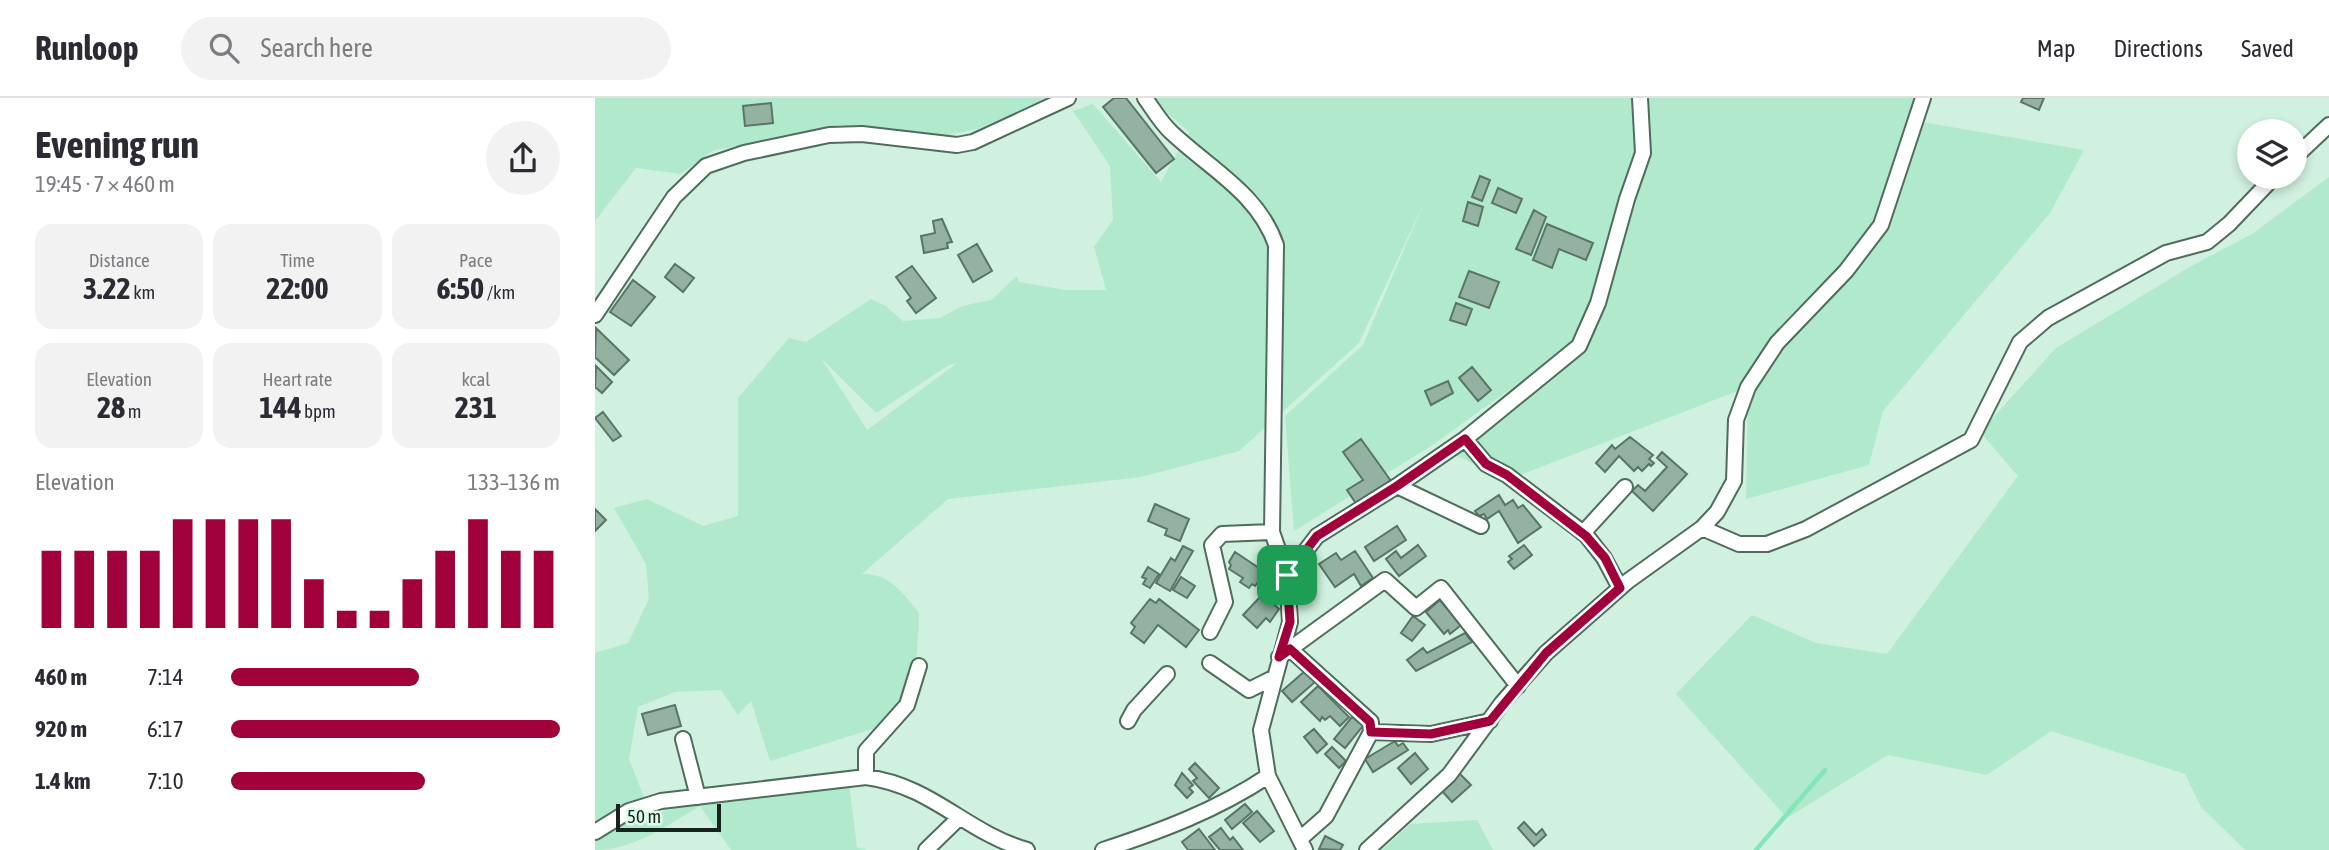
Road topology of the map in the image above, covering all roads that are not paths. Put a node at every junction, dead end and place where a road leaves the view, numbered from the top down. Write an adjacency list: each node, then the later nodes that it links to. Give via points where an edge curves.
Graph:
1 (1068, 98): 8 (street, via 973,142 957,145 862,134 829,135 706,166 674,197)
2 (1145, 98): 14 (street, via 1169,130 1255,204 1276,245)
3 (1640, 98): 9 (street, via 1643,153 1598,303 1579,346)
4 (1923, 98): 13 (street, via 1881,225 1846,271 1777,342 1748,387 1736,420 1734,481)
5 (2329, 125): 6 (street)
6 (2307, 146)
7 (2263, 189): 13 (street, via 2207,242 2166,253 2030,331 2020,342 1971,440 1767,544 1739,544)
8 (595, 315)
9 (1465, 439): 10 (street); 15 (street, via 1486,464)
10 (1397, 486): 12 (street); 16 (street, via 1317,536)
11 (1625, 487): 15 (street)
12 (1481, 526)
13 (1702, 528): 17 (street)
14 (1272, 532): 16 (street); 18 (street, via 1222,534 1212,545 1225,602)
15 (1583, 533): 17 (street, via 1605,558)
16 (1287, 575): 19 (street, via 1290,622)
17 (1620, 588): 24 (street, via 1546,653)
18 (1210, 632)
19 (1285, 653): 23 (street); 24 (street, via 1385,580 1416,608 1440,588); 27 (street, via 1370,722)
20 (1210, 663): 23 (street, via 1249,690)
21 (919, 666): 30 (street, via 907,705 866,751)
22 (1167, 674): 25 (street)
23 (1273, 678): 29 (street, via 1262,730)
24 (1518, 685): 26 (street)
25 (1128, 721)
26 (1490, 721): 27 (street, via 1431,734); 40 (street, via 1449,775)
27 (1371, 732): 35 (street, via 1326,816)
28 (683, 739): 31 (street)
29 (1268, 776): 35 (street); 39 (street, via 1192,818)
30 (866, 777): 31 (street); 32 (street, via 918,790)
31 (698, 797): 34 (street, via 629,811)
32 (959, 818): 33 (street); 38 (street, via 1008,845)
33 (946, 830): 36 (street); 37 (street)
34 (595, 832)
35 (1303, 844)
36 (926, 850)
37 (944, 850)
38 (1027, 850)
39 (1103, 850)
40 (1367, 850)

